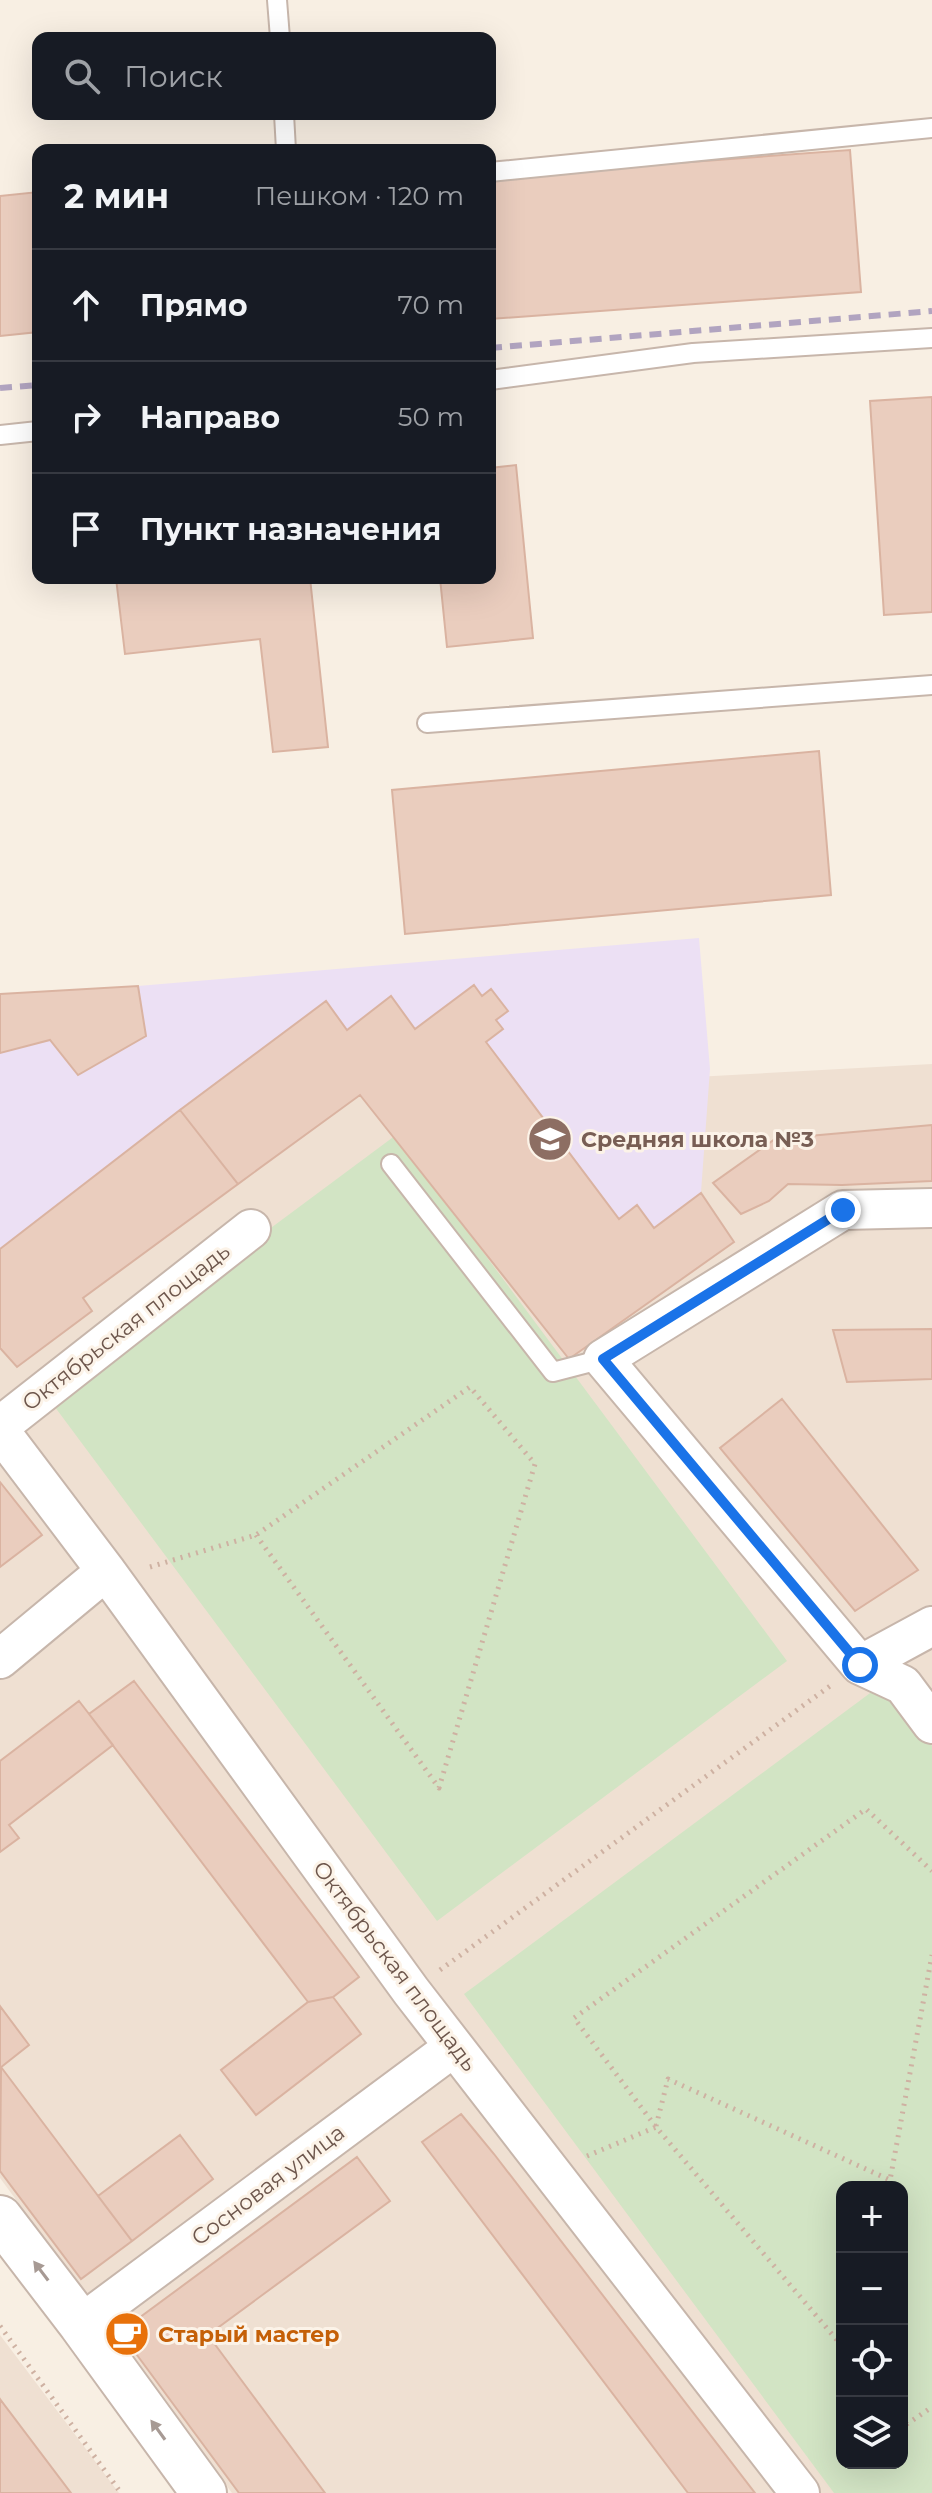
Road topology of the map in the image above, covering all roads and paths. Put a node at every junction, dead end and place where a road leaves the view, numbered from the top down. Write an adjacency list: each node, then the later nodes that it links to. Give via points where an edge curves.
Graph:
1 (277, 0): 2 (lane)
2 (280, 32)
3 (284, 120): 5 (lane)
4 (932, 128): 6 (lane)
5 (286, 144)
6 (496, 171)
7 (932, 338): 8 (lane, via 693,353)
8 (496, 379)
9 (32, 432): 10 (lane)
10 (0, 435)
11 (932, 685): 12 (lane)
12 (427, 723)
13 (391, 1164): 16 (lane, via 553,1372)
14 (932, 1208): 16 (street, via 843,1210)
15 (251, 1229): 17 (street, Октябрьская площадь)
16 (603, 1359): 22 (street)
17 (0, 1428): 19 (street, Октябрьская площадь)
18 (256, 1535): 18 (path, via 470,1387 535,1464 439,1788); 19 (path)
19 (108, 1575): 21 (street); 26 (street, Октябрьская площадь)
20 (932, 1626): 22 (street)
21 (0, 1659)
22 (860, 1665): 23 (street, via 903,1685); 26 (path)
23 (932, 1724)
24 (932, 1871): 28 (path, via 866,1809 574,2018)
25 (932, 1955): 28 (path, via 890,2180 668,2079)
26 (411, 1991): 27 (street, Октябрьская площадь)
27 (454, 2047): 29 (street, Октябрьская площадь); 31 (street, Сосновая улица)
28 (656, 2127): 29 (path); 33 (path)
29 (550, 2171): 38 (street, Октябрьская площадь)
30 (4, 2235): 31 (street, one-way to 30)
31 (81, 2324): 37 (street, one-way to 31)
32 (0, 2326): 36 (path)
33 (836, 2339)
34 (932, 2407): 35 (path)
35 (908, 2423)
36 (121, 2493)
37 (204, 2493)
38 (800, 2493)

